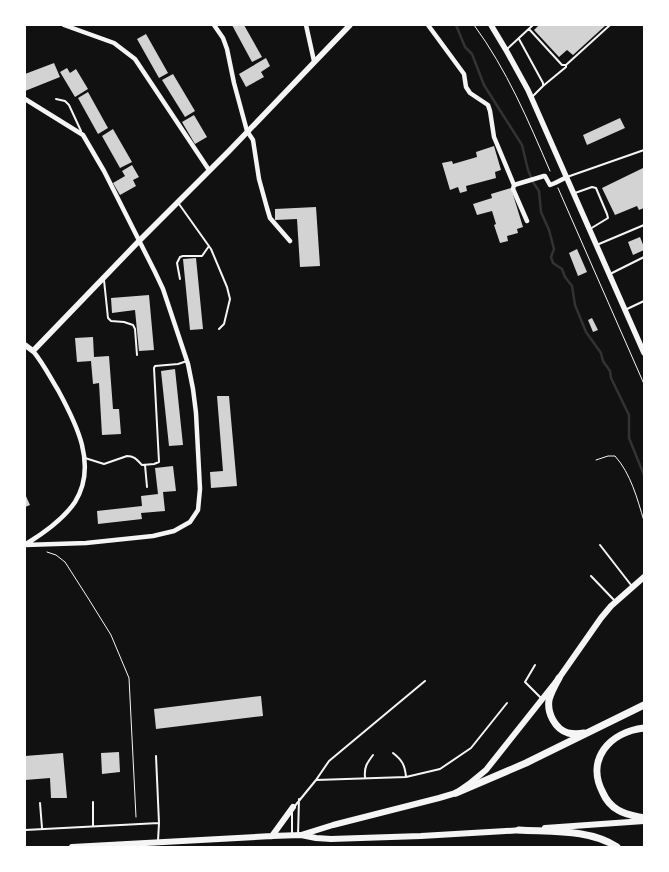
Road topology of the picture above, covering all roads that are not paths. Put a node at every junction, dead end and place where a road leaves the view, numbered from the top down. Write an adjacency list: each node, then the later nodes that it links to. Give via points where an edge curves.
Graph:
1 (64, 25): 21 (street, via 114,43 135,59)
2 (214, 25): 18 (street, via 227,49)
3 (306, 25): 12 (street)
4 (350, 25): 12 (street)
5 (428, 25): 23 (street, via 464,74 470,93 488,105 494,137)
6 (491, 25): 11 (street)
7 (533, 25): 9 (lane)
8 (610, 25): 13 (lane)
9 (530, 28): 10 (lane); 13 (lane, via 562,65)
10 (519, 39): 11 (lane); 14 (lane)
11 (506, 50): 15 (street)
12 (314, 62): 18 (street)
13 (566, 65): 14 (lane)
14 (543, 86): 15 (lane)
15 (531, 97): 22 (street)
16 (25, 99): 19 (street)
17 (56, 99): 19 (lane, via 69,105)
18 (247, 130): 21 (street); 30 (street, via 254,140 259,179 270,218)
19 (83, 136): 29 (street)
20 (644, 150): 22 (lane)
21 (209, 170): 25 (street)
22 (567, 177): 23 (street, via 550,184 544,176); 24 (street)
23 (514, 185): 26 (street)
24 (574, 193): 28 (street); 28 (lane, via 596,188 608,218)
25 (177, 202): 29 (street); 32 (lane)
26 (527, 221)
27 (644, 225): 31 (lane)
28 (590, 229): 31 (street)
29 (139, 241): 35 (street); 44 (street, via 163,289)
30 (290, 241)
31 (597, 245): 34 (street)
32 (209, 246): 36 (lane, via 202,256 180,257 177,263); 39 (lane, via 230,299 224,324)
33 (644, 257): 34 (lane)
34 (609, 274): 38 (street)
35 (104, 277): 42 (street); 43 (lane, via 108,318 135,328)
36 (180, 279)
37 (644, 301): 38 (lane)
38 (625, 310): 41 (street)
39 (219, 329)
40 (25, 345): 42 (street)
41 (643, 348)
42 (33, 351): 45 (street, via 72,418)
43 (137, 355)
44 (187, 361): 46 (lane, via 154,368 159,462); 48 (street, via 196,414 200,472 200,500 195,517 174,531 153,536)
45 (84, 458): 46 (lane, via 104,464 131,456); 48 (street, via 83,481 75,502 58,521)
46 (145, 465): 47 (lane)
47 (146, 487)
48 (25, 545)
49 (600, 545): 52 (lane)
50 (591, 576): 53 (lane)
51 (644, 577): 52 (main road)
52 (632, 587): 53 (main road)
53 (615, 602): 55 (main road)
54 (535, 665): 57 (lane, via 525,682)
55 (559, 678): 57 (main road); 61 (main road, via 552,690 549,706 555,723 567,733)
56 (425, 681): 67 (lane, via 329,761)
57 (542, 699): 68 (main road, via 486,770)
58 (507, 703): 66 (lane, via 471,748 440,769)
59 (644, 705): 61 (main road)
60 (644, 728): 73 (main road, via 632,730 606,745 597,770 600,788 611,804)
61 (589, 732): 68 (main road)
62 (393, 753): 66 (lane, via 401,759)
63 (373, 755): 65 (lane, via 364,768)
64 (156, 756): 74 (lane)
65 (365, 777): 66 (lane); 67 (lane)
66 (406, 777)
67 (316, 780): 69 (lane)
68 (456, 793): 79 (main road)
69 (299, 799): 72 (lane); 79 (lane)
70 (93, 802): 75 (lane)
71 (40, 803): 76 (lane)
72 (293, 807): 79 (lane); 80 (main road)
73 (644, 820): 78 (main road)
74 (159, 823): 75 (lane); 81 (lane)
75 (93, 826): 76 (lane)
76 (42, 829): 77 (lane)
77 (25, 830)
78 (519, 830): 79 (main road, via 331,839); 84 (main road, via 583,834)
79 (297, 835): 80 (main road)
80 (272, 836): 81 (main road)
81 (158, 842): 82 (main road)
82 (136, 846): 83 (main road)
83 (72, 847)
84 (617, 847)

